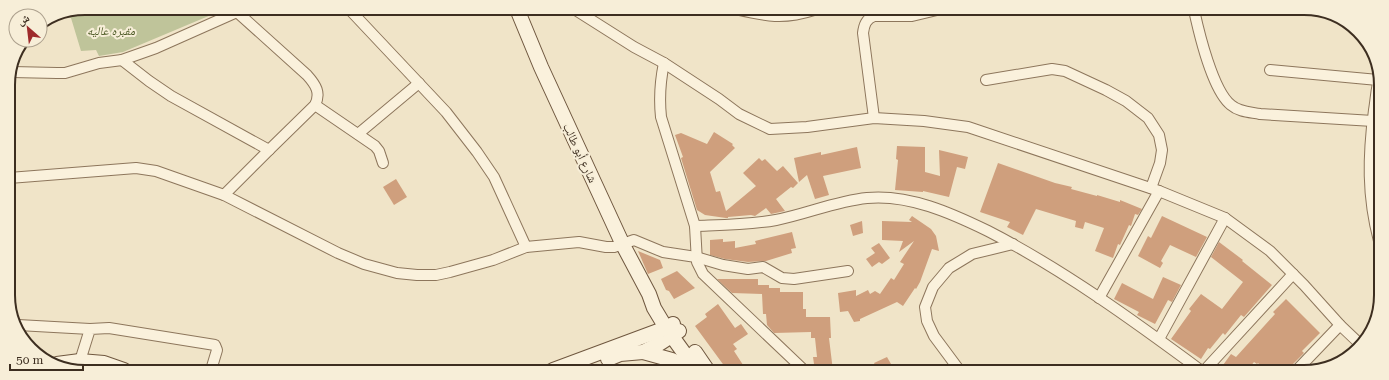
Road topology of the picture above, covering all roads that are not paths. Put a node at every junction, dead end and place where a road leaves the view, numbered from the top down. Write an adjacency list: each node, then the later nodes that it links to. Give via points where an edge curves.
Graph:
1 (225, 15): 10 (street, via 156,48)
2 (244, 15): 17 (street, via 312,80 318,93)
3 (356, 15): 16 (street)
4 (519, 15): 33 (street, شارع أبو طالب)
5 (584, 15): 11 (street)
6 (766, 15): 7 (street)
7 (791, 15)
8 (918, 15): 19 (street, via 874,16 866,22 863,33)
9 (1195, 15): 20 (street, via 1212,73 1227,102 1232,106 1260,114)
10 (122, 60): 13 (street, via 57,73); 22 (street, via 171,96)
11 (664, 63): 19 (street, via 739,114 770,129); 31 (street, via 659,88 661,117)
12 (1270, 70): 14 (street)
13 (16, 72)
14 (1373, 78)
15 (986, 80): 25 (street, via 1052,69 1066,71 1126,101 1148,118 1159,135 1162,150)
16 (419, 83): 21 (street); 34 (street, via 462,132 494,177)
17 (315, 105): 21 (street); 22 (street)
18 (1374, 114): 20 (street)
19 (874, 118): 25 (street, via 968,127)
20 (1373, 121): 26 (street, via 1369,173)
21 (358, 134): 23 (street, via 376,146)
22 (269, 150): 27 (street)
23 (383, 163)
24 (15, 177): 27 (street, via 144,168)
25 (1155, 189): 29 (street); 38 (street)
26 (1374, 193)
27 (224, 196): 34 (street, via 338,253 364,264 398,273 430,275 450,272 493,260)
28 (1374, 208): 30 (street)
29 (1225, 218): 37 (street, via 1270,251); 43 (street)
30 (1374, 224)
31 (695, 226): 32 (street, via 776,220 827,206 867,198 881,198 929,206 959,217); 35 (street)
32 (1013, 244): 38 (street); 56 (street, via 972,254 949,268 933,287 925,307 927,321 934,336)
33 (623, 245): 34 (street, via 606,247 579,242); 35 (street, via 634,240 663,252); 42 (street, شارع أبو طالب, via 648,294 659,304)
34 (526, 247)
35 (696, 258): 36 (street, via 748,269 763,267 782,278 794,279); 55 (street, via 703,274)
36 (848, 271)
37 (1293, 274): 40 (street); 58 (street)
38 (1100, 298): 43 (street)
39 (22, 325): 41 (street)
40 (1340, 325): 44 (street); 59 (street)
41 (90, 329): 46 (street); 49 (street, via 109,328 211,344 216,346 217,350)
42 (673, 329): 45 (street, via 659,344); 50 (street); 53 (street, شارع أبو طالب); 54 (street, شارع أبو طالب)
43 (1159, 339): 57 (street)
44 (1357, 341)
45 (644, 352): 51 (street, via 620,354); 52 (street)
46 (80, 361): 47 (street); 48 (street)
47 (70, 364)
48 (107, 365)
49 (212, 365)
50 (567, 365)
51 (589, 365)
52 (683, 365)
53 (693, 365)
54 (703, 365)
55 (799, 365)
56 (956, 365)
57 (1194, 365)
58 (1209, 365)
59 (1302, 365)

